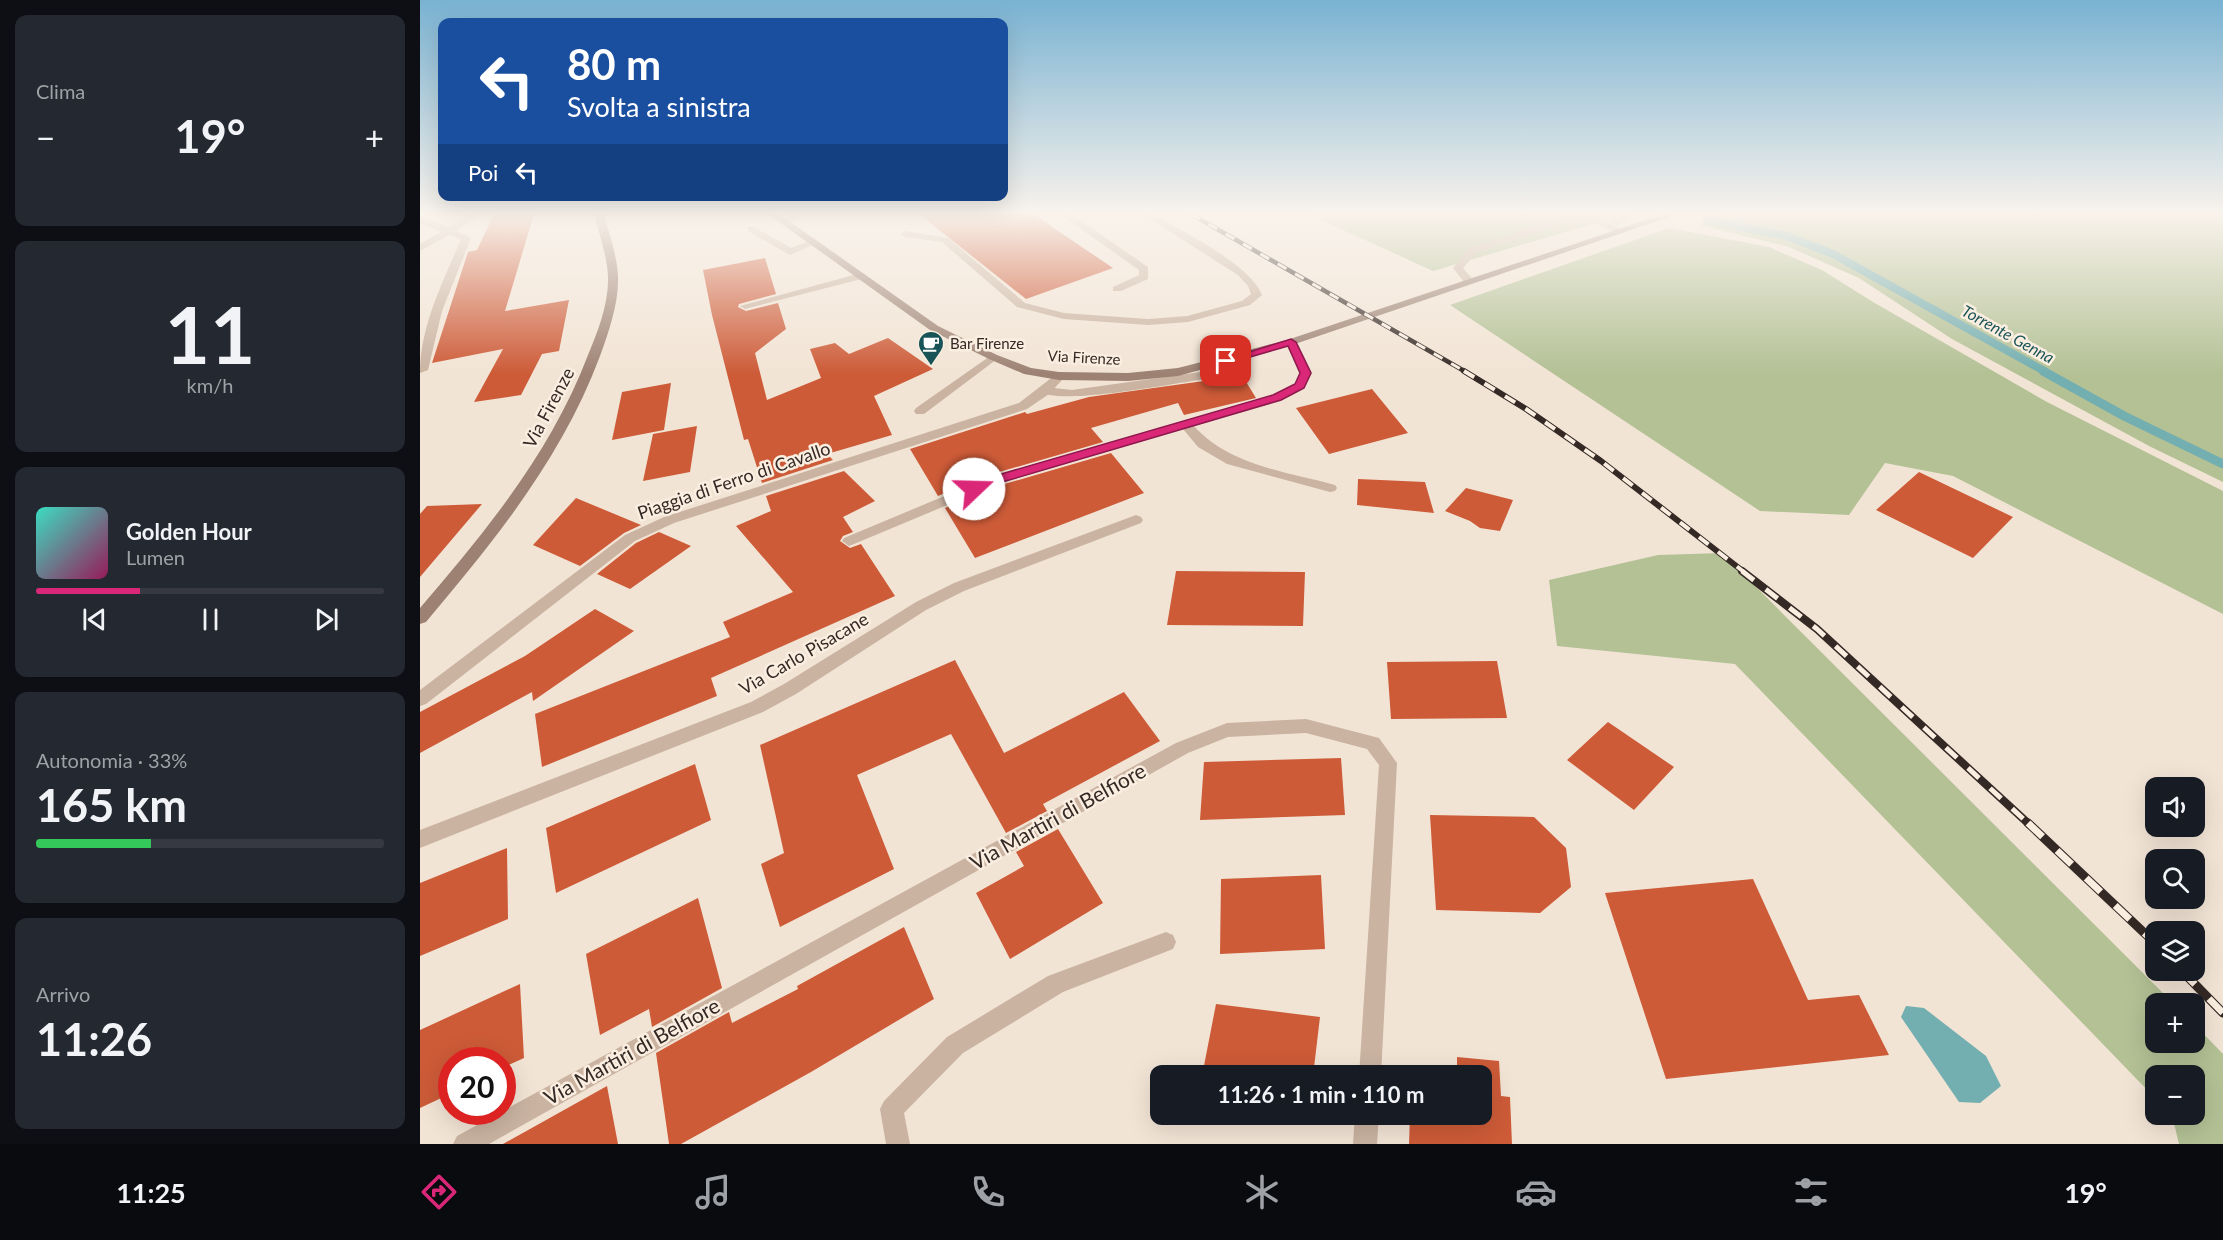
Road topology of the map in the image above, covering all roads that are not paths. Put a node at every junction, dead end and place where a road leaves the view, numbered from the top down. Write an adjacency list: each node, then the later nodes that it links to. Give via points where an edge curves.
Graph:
1 (455, 267): 16 (street)
2 (611, 267): 24 (main road, Via Firenze, via 608,317 591,367 557,440 491,535)
3 (849, 267): 9 (main road, Via Firenze)
4 (977, 267): 6 (street, via 1021,305 1064,316 1148,322 1188,319 1246,303 1257,296 1253,285)
5 (1142, 267): 11 (street, via 1144,277)
6 (1233, 267)
7 (1459, 267): 10 (street)
8 (1510, 267): 10 (main road, Via Firenze)
9 (861, 276): 12 (street); 14 (main road, Via Firenze, via 934,328)
10 (1469, 281): 13 (main road, Via Firenze)
11 (1117, 289)
12 (745, 306)
13 (1291, 342): 15 (main road, Via Firenze); 20 (street, via 1306,373 1300,386 1277,398)
14 (993, 357): 17 (main road, Via Firenze, via 1028,371); 19 (street)
15 (1226, 361): 17 (main road, Via Firenze, via 1148,375); 18 (street, via 1211,374 1072,394)
16 (422, 370)
17 (1059, 376): 18 (street, Piaggia di Ferro di Cavallo)
18 (1045, 392): 25 (street, Piaggia di Ferro di Cavallo, via 1023,406 669,520 630,538)
19 (920, 411)
20 (1186, 425): 21 (street, via 1203,444 1232,461); 23 (street, via 995,480)
21 (1330, 488)
22 (1136, 520): 26 (street, Via Carlo Pisacane, via 958,587 757,707)
23 (849, 541)
24 (420, 618)
25 (420, 699)
26 (420, 839)
27 (1166, 942): 31 (street, via 1056,984 955,1045 892,1109)
28 (1371, 1065): 30 (street, Via Martiri di Belfiore, via 1388,763 1373,743 1306,726 1227,730 1182,748)
29 (1366, 1125): 32 (street)
30 (465, 1144)
31 (898, 1144)
32 (1365, 1144)

